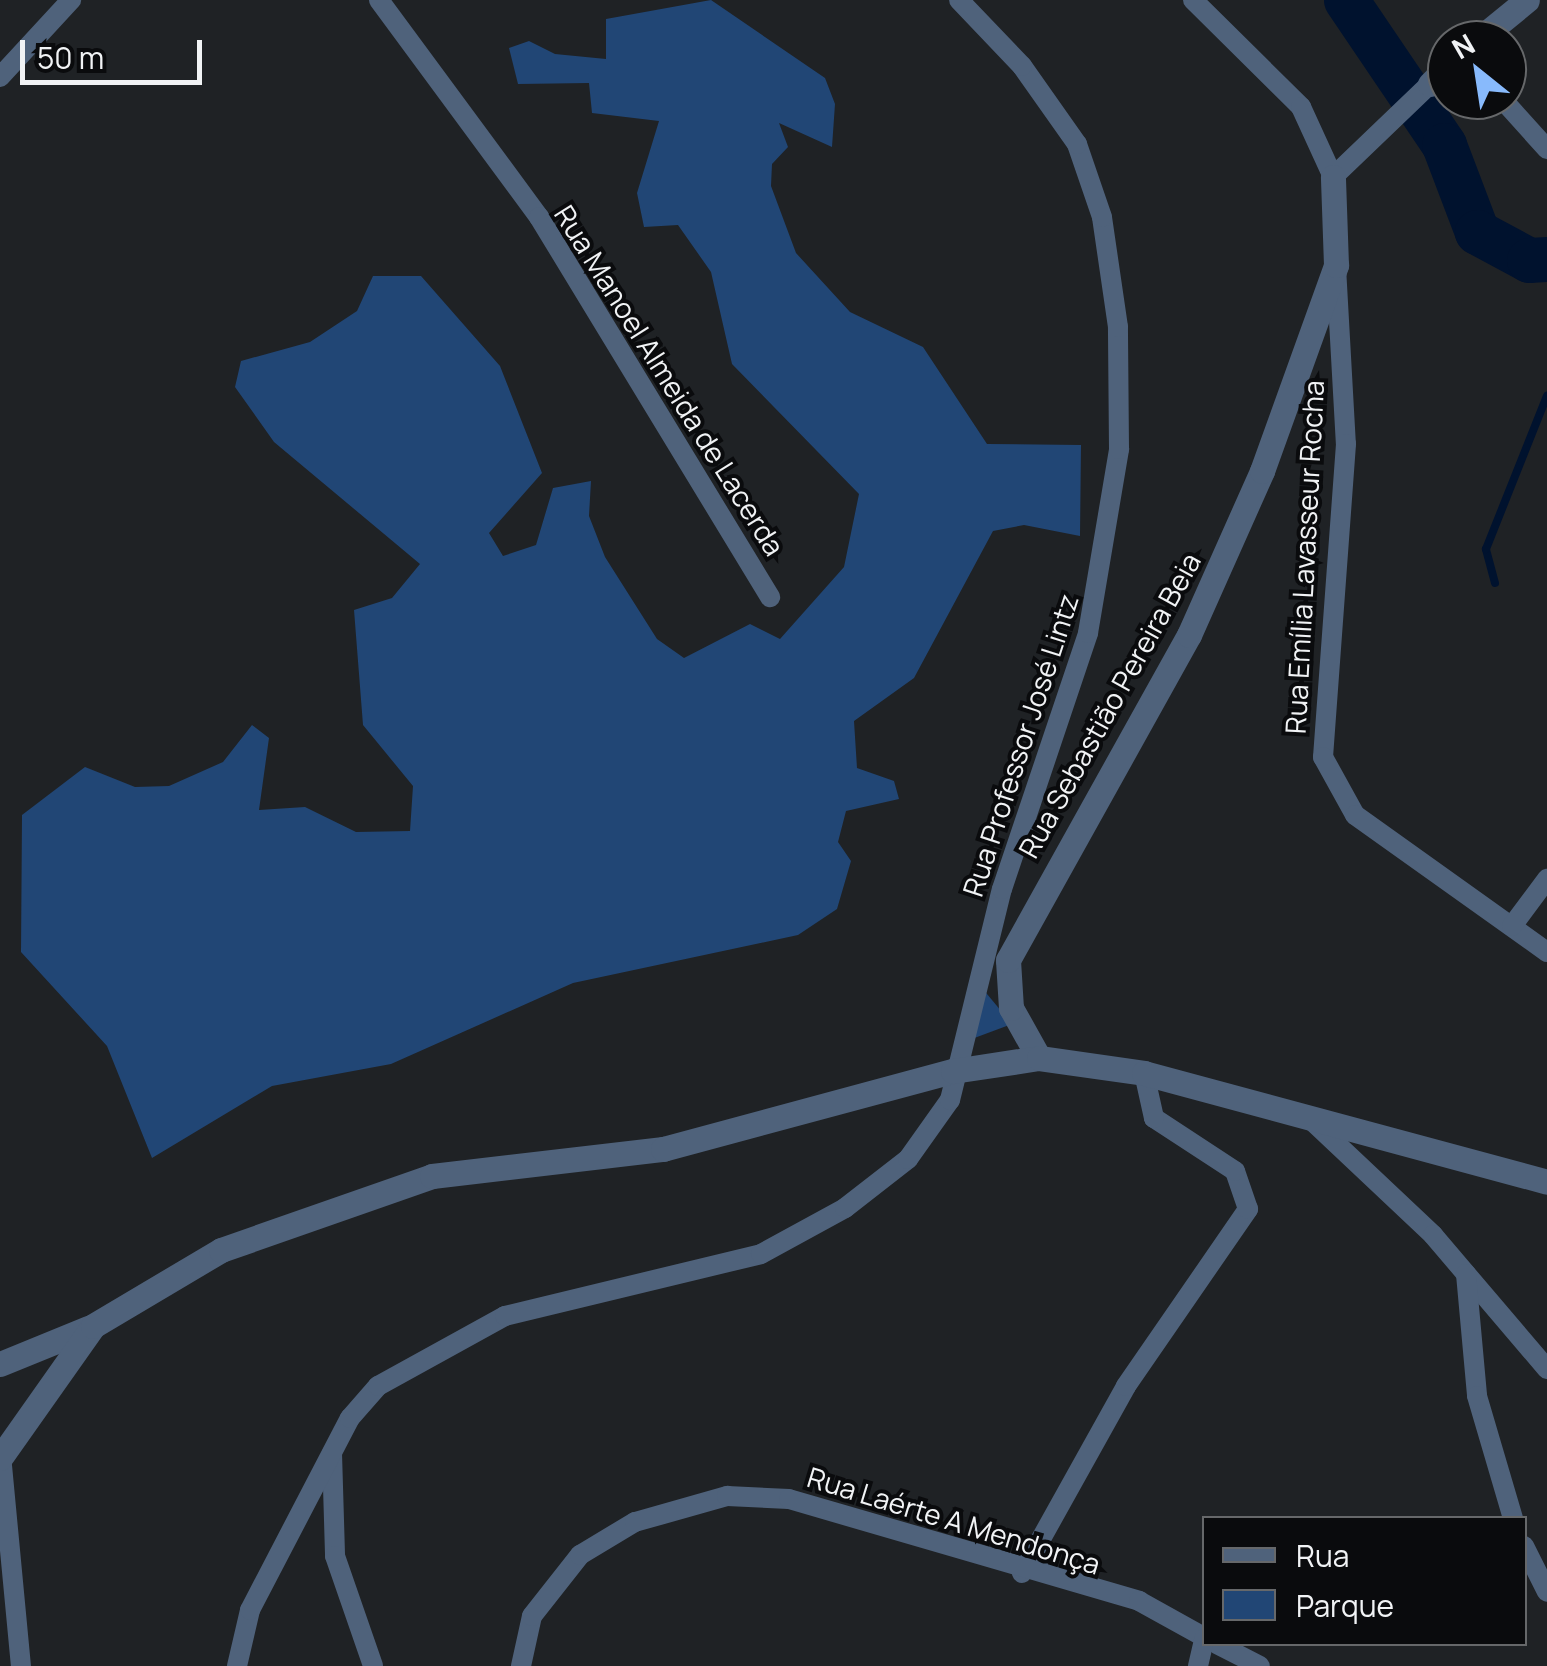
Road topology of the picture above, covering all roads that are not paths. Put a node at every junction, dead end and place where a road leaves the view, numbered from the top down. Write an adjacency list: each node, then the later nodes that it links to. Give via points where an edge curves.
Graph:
1 (71, 0): 7 (street)
2 (379, 0): 13 (street, Rua Manoel Almeida de Lacerda, via 550,234)
3 (959, 0): 18 (street, Rua Professor José Lintz, via 1022,66 1077,144 1102,217 1118,327 1119,449 1088,632)
4 (1192, 0): 11 (street, via 1301,108)
5 (1527, 0): 6 (street)
6 (1502, 20)
7 (0, 76)
8 (1427, 86): 11 (street)
9 (1521, 120): 10 (street)
10 (1547, 149)
11 (1333, 177): 12 (street, Rua Emília Lavasseur Rocha)
12 (1336, 265): 15 (street, Rua Emília Lavasseur Rocha, via 1346,444 1324,757 1354,815); 17 (street, Rua Sebastião Pereira Beia, via 1216,578 1008,960 1011,1008)
13 (770, 597)
14 (1547, 879): 15 (street)
15 (1512, 926): 16 (street, Rua Emília Lavasseur Rocha)
16 (1547, 952)
17 (1039, 1058): 18 (street); 19 (street)
18 (953, 1070): 23 (street, via 663,1150 432,1176 222,1250); 26 (street, Rua Professor José Lintz, via 937,1124 844,1208 761,1254 472,1327 378,1386)
19 (1144, 1073): 20 (street); 31 (street, via 1154,1118 1235,1170 1248,1210 1126,1386)
20 (1299, 1109): 21 (street); 22 (street)
21 (1547, 1182)
22 (1466, 1274): 25 (street); 28 (street, via 1477,1396)
23 (93, 1326): 24 (street); 27 (street)
24 (0, 1364)
25 (1547, 1369)
26 (332, 1451): 37 (street, Rua Professor José Lintz, via 250,1610); 38 (street, via 335,1556)
27 (1, 1456): 36 (street)
28 (1512, 1516)
29 (1527, 1550): 32 (street)
30 (1527, 1552): 33 (street)
31 (1022, 1573): 34 (street, Rua Laérte A Mendonça, via 1138,1601); 39 (street, Rua Laérte A Mendonça, via 789,1499 727,1496 634,1522 580,1554 532,1616)
32 (1547, 1578)
33 (1547, 1592)
34 (1202, 1637)
35 (1220, 1646): 40 (street)
36 (21, 1666)
37 (236, 1666)
38 (372, 1666)
39 (521, 1666)
40 (1260, 1666)

